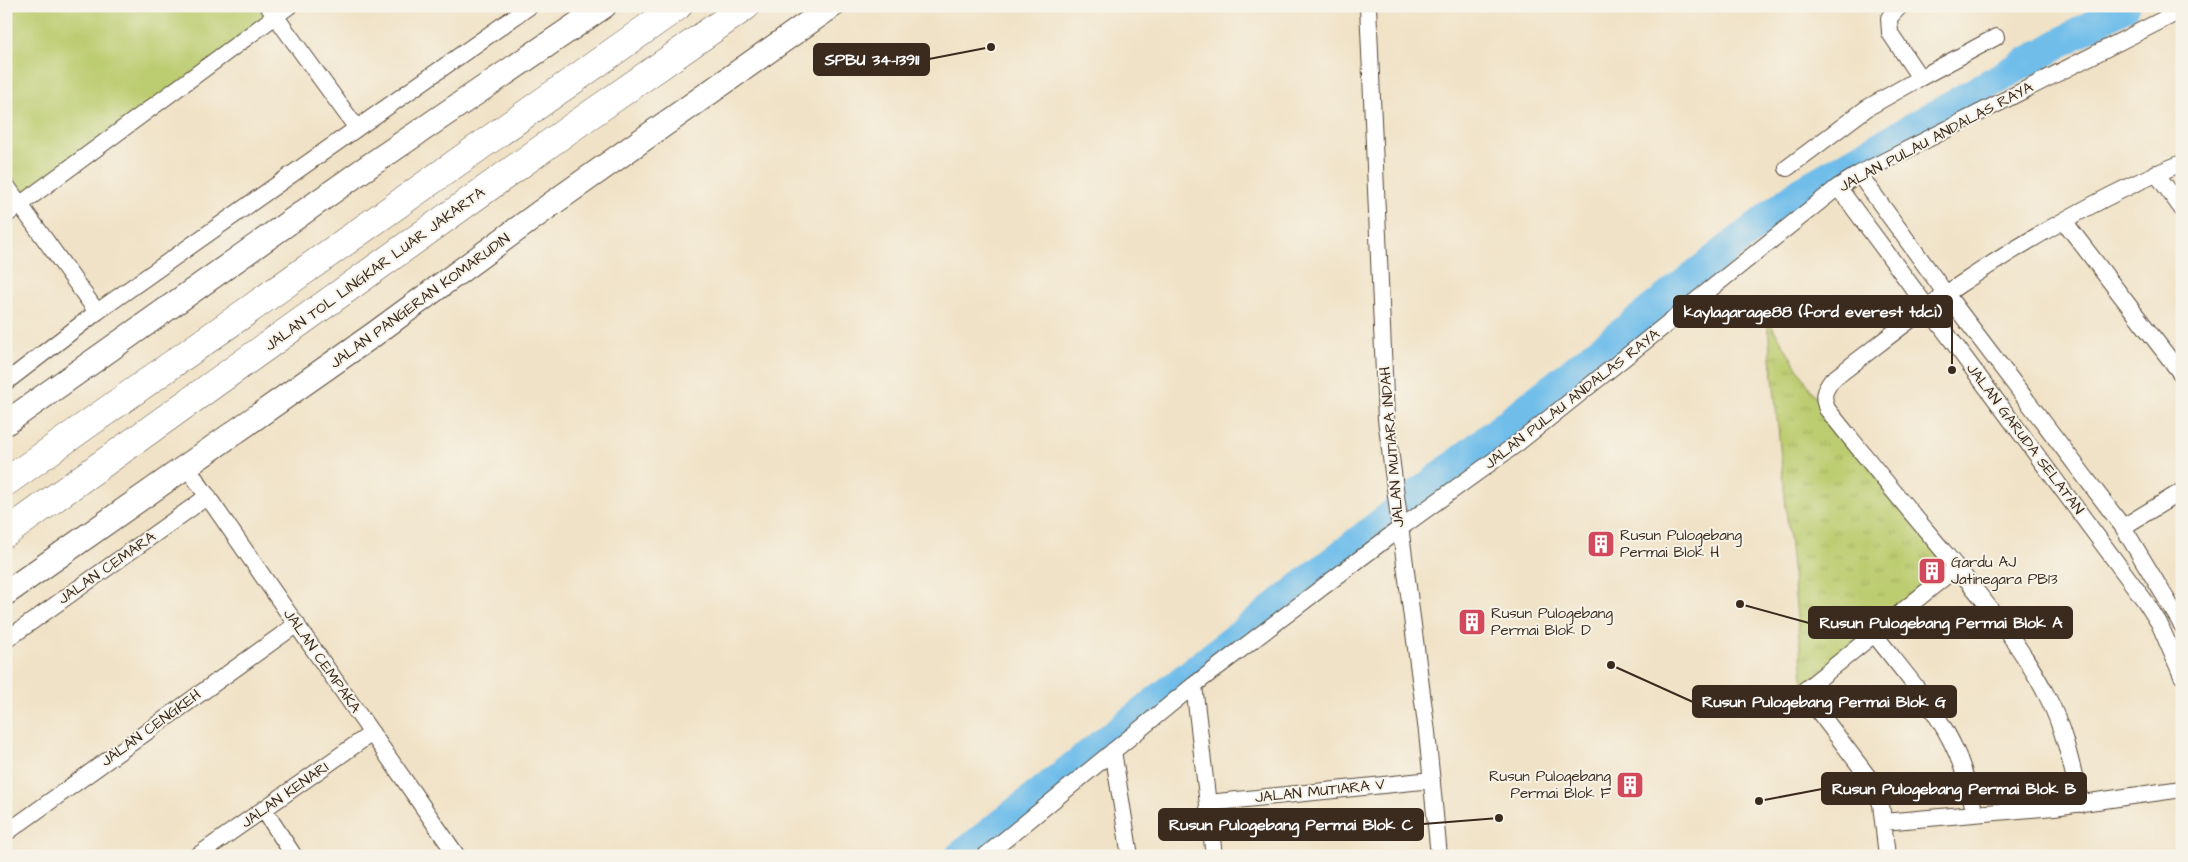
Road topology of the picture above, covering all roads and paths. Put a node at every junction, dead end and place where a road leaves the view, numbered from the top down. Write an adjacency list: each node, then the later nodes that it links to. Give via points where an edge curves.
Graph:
1 (288, 6): 9 (street)
2 (530, 6): 13 (street)
3 (604, 6): 29 (street, via 363,170)
4 (678, 6): 31 (highway)
5 (746, 6): 36 (highway, JALAN TOL LINGKAR LUAR JAKARTA)
6 (832, 6): 30 (street, JALAN PANGERAN KOMARUDIN)
7 (1368, 6): 34 (street, JALAN MUTIARA INDAH, via 1384,392)
8 (1900, 6): 12 (street, via 1889,18 1890,33)
9 (271, 11): 13 (street); 20 (street)
10 (2181, 13): 17 (street, JALAN PULAU ANDALAS RAYA)
11 (1996, 37): 12 (street)
12 (1920, 78): 15 (street, via 1867,108)
13 (356, 127): 26 (street)
14 (2182, 163): 16 (street)
15 (1787, 168)
16 (2156, 173): 21 (street); 23 (street)
17 (1859, 174): 19 (street, JALAN PULAU ANDALAS RAYA); 24 (street, JALAN GARUDA SELATAN)
18 (6, 185): 20 (street)
19 (1838, 187): 25 (street, JALAN GARUDA SELATAN); 34 (street, JALAN PULAU ANDALAS RAYA, via 1518,443)
20 (20, 205): 22 (street); 26 (street)
21 (2182, 209)
22 (6, 215)
23 (2064, 221): 24 (street); 27 (street)
24 (1946, 294): 25 (street); 35 (street, JALAN GARUDA SELATAN)
25 (1927, 308): 37 (street, via 1832,380 1823,397 1827,408); 43 (street, JALAN GARUDA SELATAN, via 2145,601 2159,623)
26 (98, 312): 28 (street)
27 (2182, 375)
28 (6, 382)
29 (6, 423)
30 (187, 466): 33 (street, JALAN CEMPAKA); 38 (street, JALAN PANGERAN KOMARUDIN)
31 (6, 482)
32 (2182, 491): 35 (street)
33 (208, 496): 39 (street, JALAN CEMPAKA); 42 (street, JALAN CEMARA)
34 (1399, 525): 44 (street, JALAN PULAU ANDALAS RAYA); 47 (street, JALAN MUTIARA INDAH)
35 (2123, 526): 40 (street, JALAN GARUDA SELATAN)
36 (6, 533)
37 (1957, 567): 41 (street); 50 (street, via 2019,647 2043,688 2061,728)
38 (6, 593)
39 (296, 624): 45 (street, JALAN CEMPAKA); 54 (street, JALAN CENGKEH)
40 (2182, 625)
41 (1875, 635): 52 (street, via 1950,740 1966,778); 53 (street, via 1804,692 1872,782 1881,804)
42 (6, 640)
43 (2182, 676)
44 (1194, 685): 46 (street, JALAN PULAU ANDALAS RAYA); 49 (street)
45 (372, 733): 51 (street, JALAN KENARI); 57 (street, JALAN CEMPAKA)
46 (1113, 751): 58 (street, JALAN PULAU ANDALAS RAYA); 59 (street)
47 (1432, 780): 49 (street, JALAN MUTIARA V); 61 (street, JALAN MUTIARA INDAH)
48 (2182, 789): 50 (street)
49 (1208, 803): 60 (street)
50 (2081, 804): 52 (street)
51 (264, 810): 55 (street, JALAN KENARI); 56 (street)
52 (1975, 814): 53 (street)
53 (1883, 822): 62 (street)
54 (6, 833)
55 (197, 856)
56 (294, 856)
57 (457, 856)
58 (985, 856)
59 (1130, 856)
60 (1214, 856)
61 (1440, 856)
62 (1887, 856)

